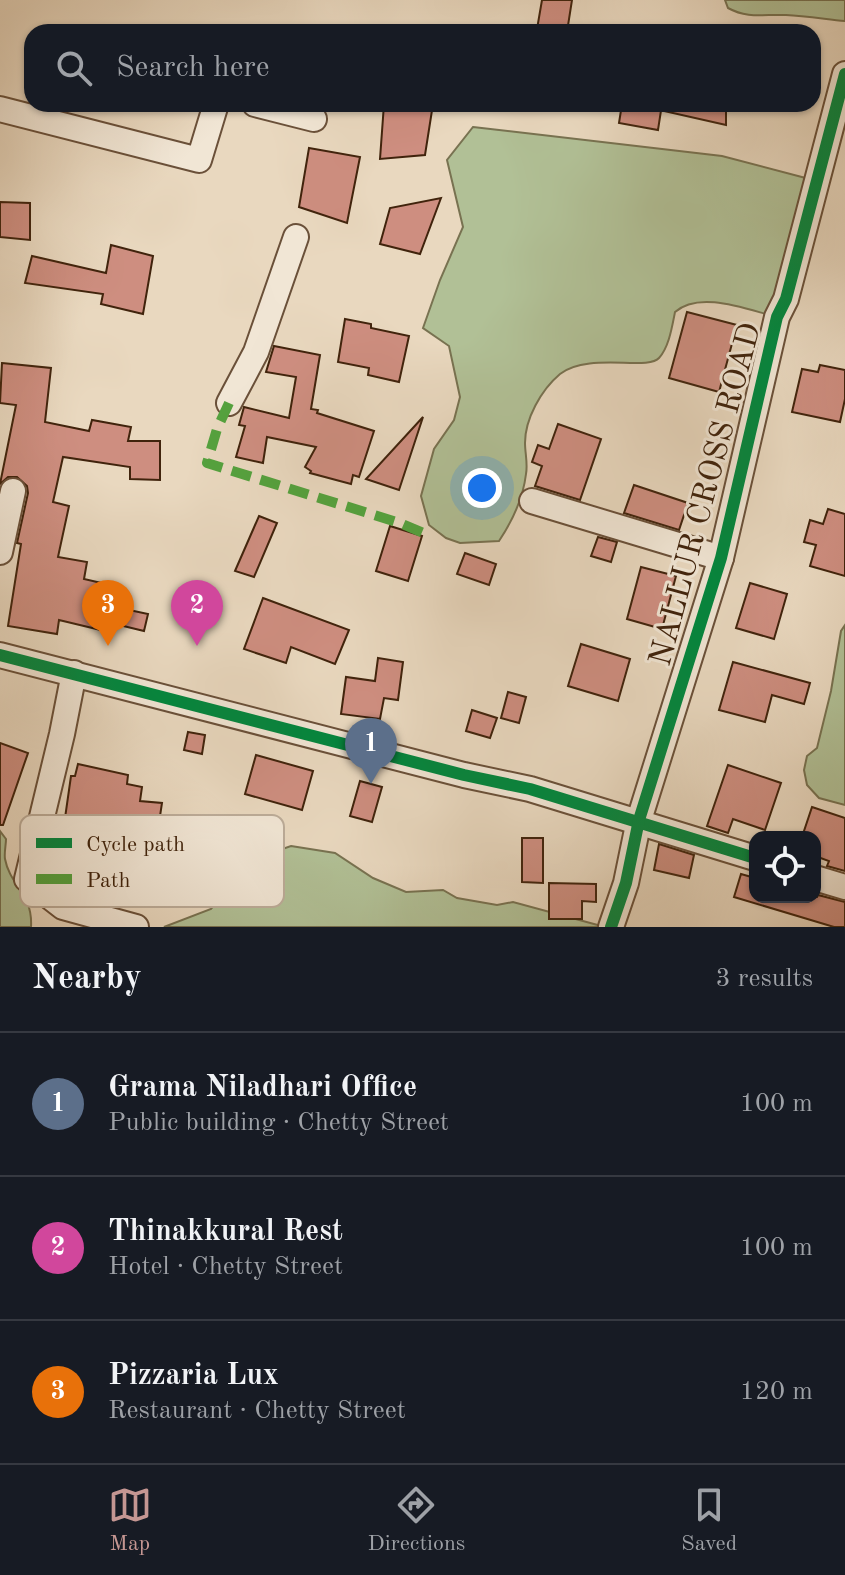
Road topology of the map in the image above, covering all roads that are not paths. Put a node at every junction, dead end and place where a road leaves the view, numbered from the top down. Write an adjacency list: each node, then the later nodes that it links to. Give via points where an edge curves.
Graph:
1 (845, 74): 11 (street, NALLUR CROSS ROAD, via 777,317)
2 (0, 109): 3 (street, via 199,160)
3 (214, 112)
4 (286, 112): 5 (street)
5 (314, 119)
6 (296, 237): 7 (street, via 256,352)
7 (229, 403)
8 (13, 491): 10 (street)
9 (532, 501): 11 (street)
10 (0, 552)
11 (721, 558): 15 (street, NALLUR CROSS ROAD)
12 (0, 655): 13 (street)
13 (74, 673): 14 (street); 15 (street)
14 (42, 815)
15 (639, 820): 16 (street); 21 (street, NALLUR CROSS ROAD)
16 (749, 856)
17 (821, 880): 18 (street)
18 (845, 887)
19 (63, 907): 20 (street)
20 (136, 927)
21 (611, 927)

